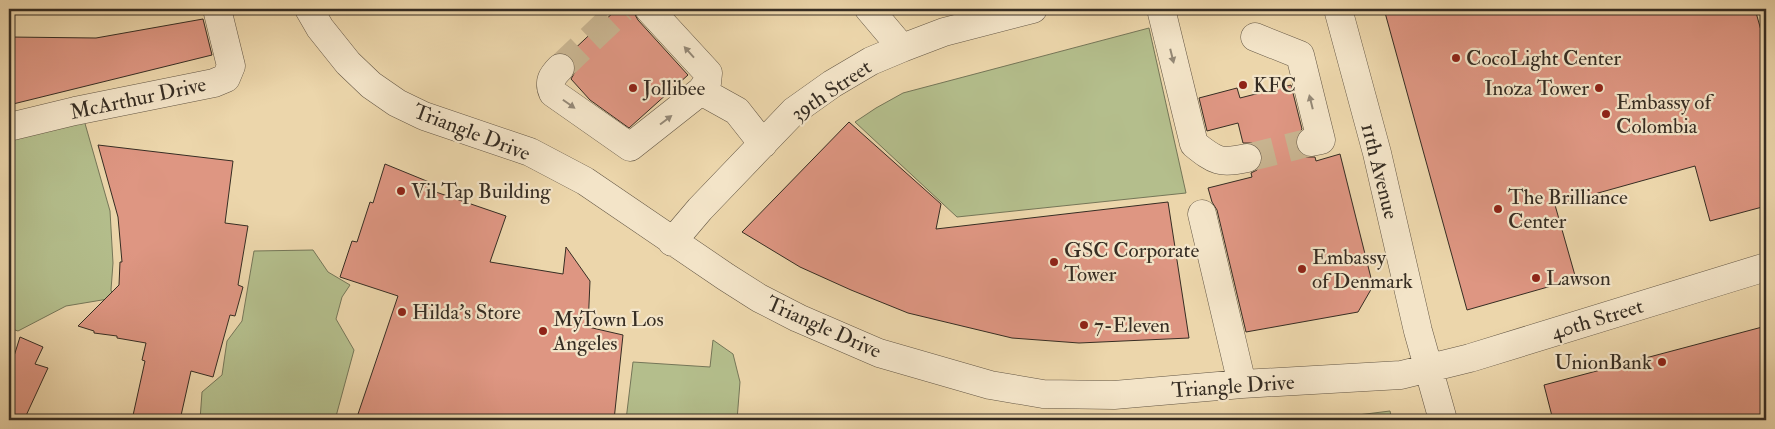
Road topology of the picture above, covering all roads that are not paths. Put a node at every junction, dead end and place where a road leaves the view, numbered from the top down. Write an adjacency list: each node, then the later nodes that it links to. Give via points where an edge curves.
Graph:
1 (217, 9): 12 (street, McArthur Drive, via 231,66 226,78)
2 (309, 9): 17 (street, Triangle Drive, via 348,63 396,103 424,116 530,152 585,181)
3 (650, 9): 11 (street, one-way to 3, via 707,83 708,73)
4 (869, 9): 9 (street)
5 (1033, 9): 9 (street, 39th Street, via 944,32)
6 (1161, 9): 15 (street, one-way to 15, via 1194,144 1212,158 1231,162)
7 (1338, 9): 19 (street, 11th Avenue, via 1377,153)
8 (1255, 37): 13 (street, one-way to 8, via 1321,140 1300,55)
9 (902, 48): 14 (street, 39th Street, via 871,61 832,84 794,111)
10 (560, 68): 11 (street, one-way to 11, via 550,80 553,93 630,147)
11 (701, 91): 14 (street, via 737,111)
12 (9, 127)
13 (1311, 142)
14 (762, 144): 17 (street, 39th Street)
15 (1247, 158)
16 (1202, 214): 20 (street)
17 (672, 242): 20 (street, Triangle Drive, via 759,298 830,333 880,353 990,384 1043,394 1114,395)
18 (1766, 267): 19 (street, 40th Street)
19 (1428, 369): 20 (street, Triangle Drive, via 1400,375); 21 (street, 11th Avenue)
20 (1242, 384)
21 (1443, 420)

